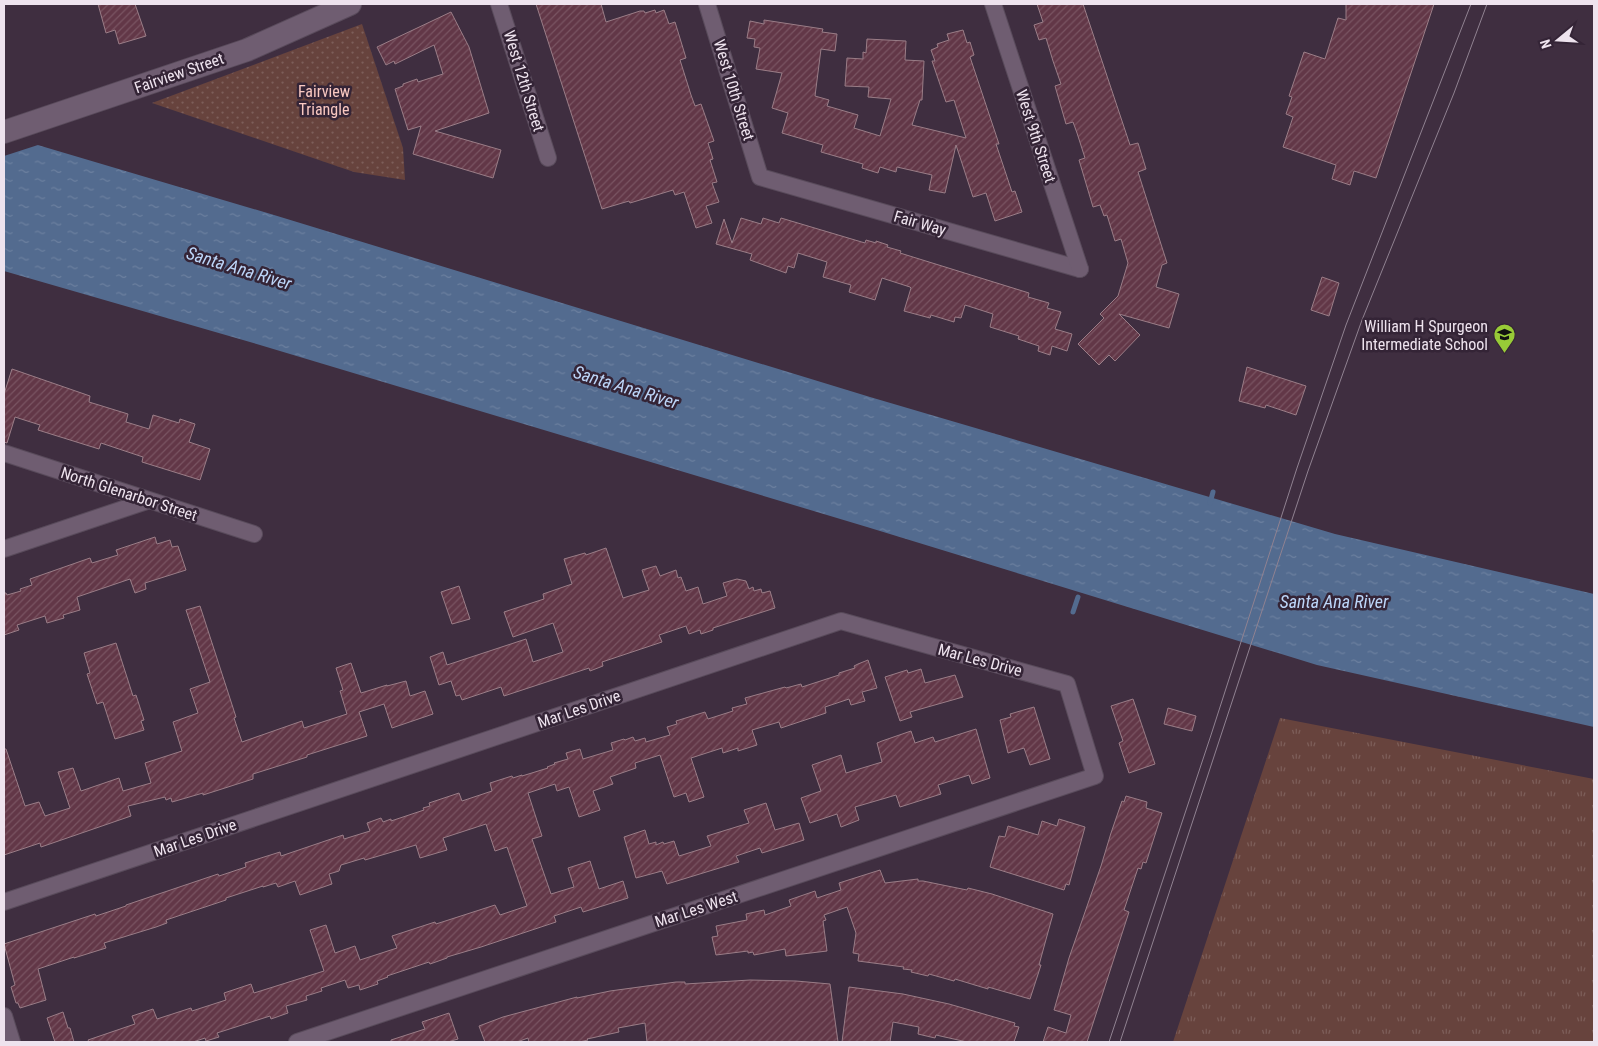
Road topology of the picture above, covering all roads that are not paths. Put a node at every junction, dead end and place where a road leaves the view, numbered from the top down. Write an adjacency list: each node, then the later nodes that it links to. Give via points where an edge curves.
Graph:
1 (350, 4): 5 (main road, Fairview Street, via 247,50)
2 (499, 4): 6 (street, West 12th Street)
3 (708, 4): 7 (street, West 10th Street)
4 (993, 4): 8 (street, West 9th Street)
5 (4, 132)
6 (548, 158)
7 (760, 177): 8 (street, Fair Way)
8 (1080, 269)
9 (4, 453): 10 (street, North Glenarbor Street)
10 (147, 501): 11 (street, North Glenarbor Street); 12 (street)
11 (254, 534)
12 (4, 549)
13 (1095, 776): 14 (street, Mar Les Drive, via 1066,684 841,622); 17 (street, Mar Les West)
14 (4, 902)
15 (4, 1016): 16 (street)
16 (12, 1042)
17 (297, 1042)

